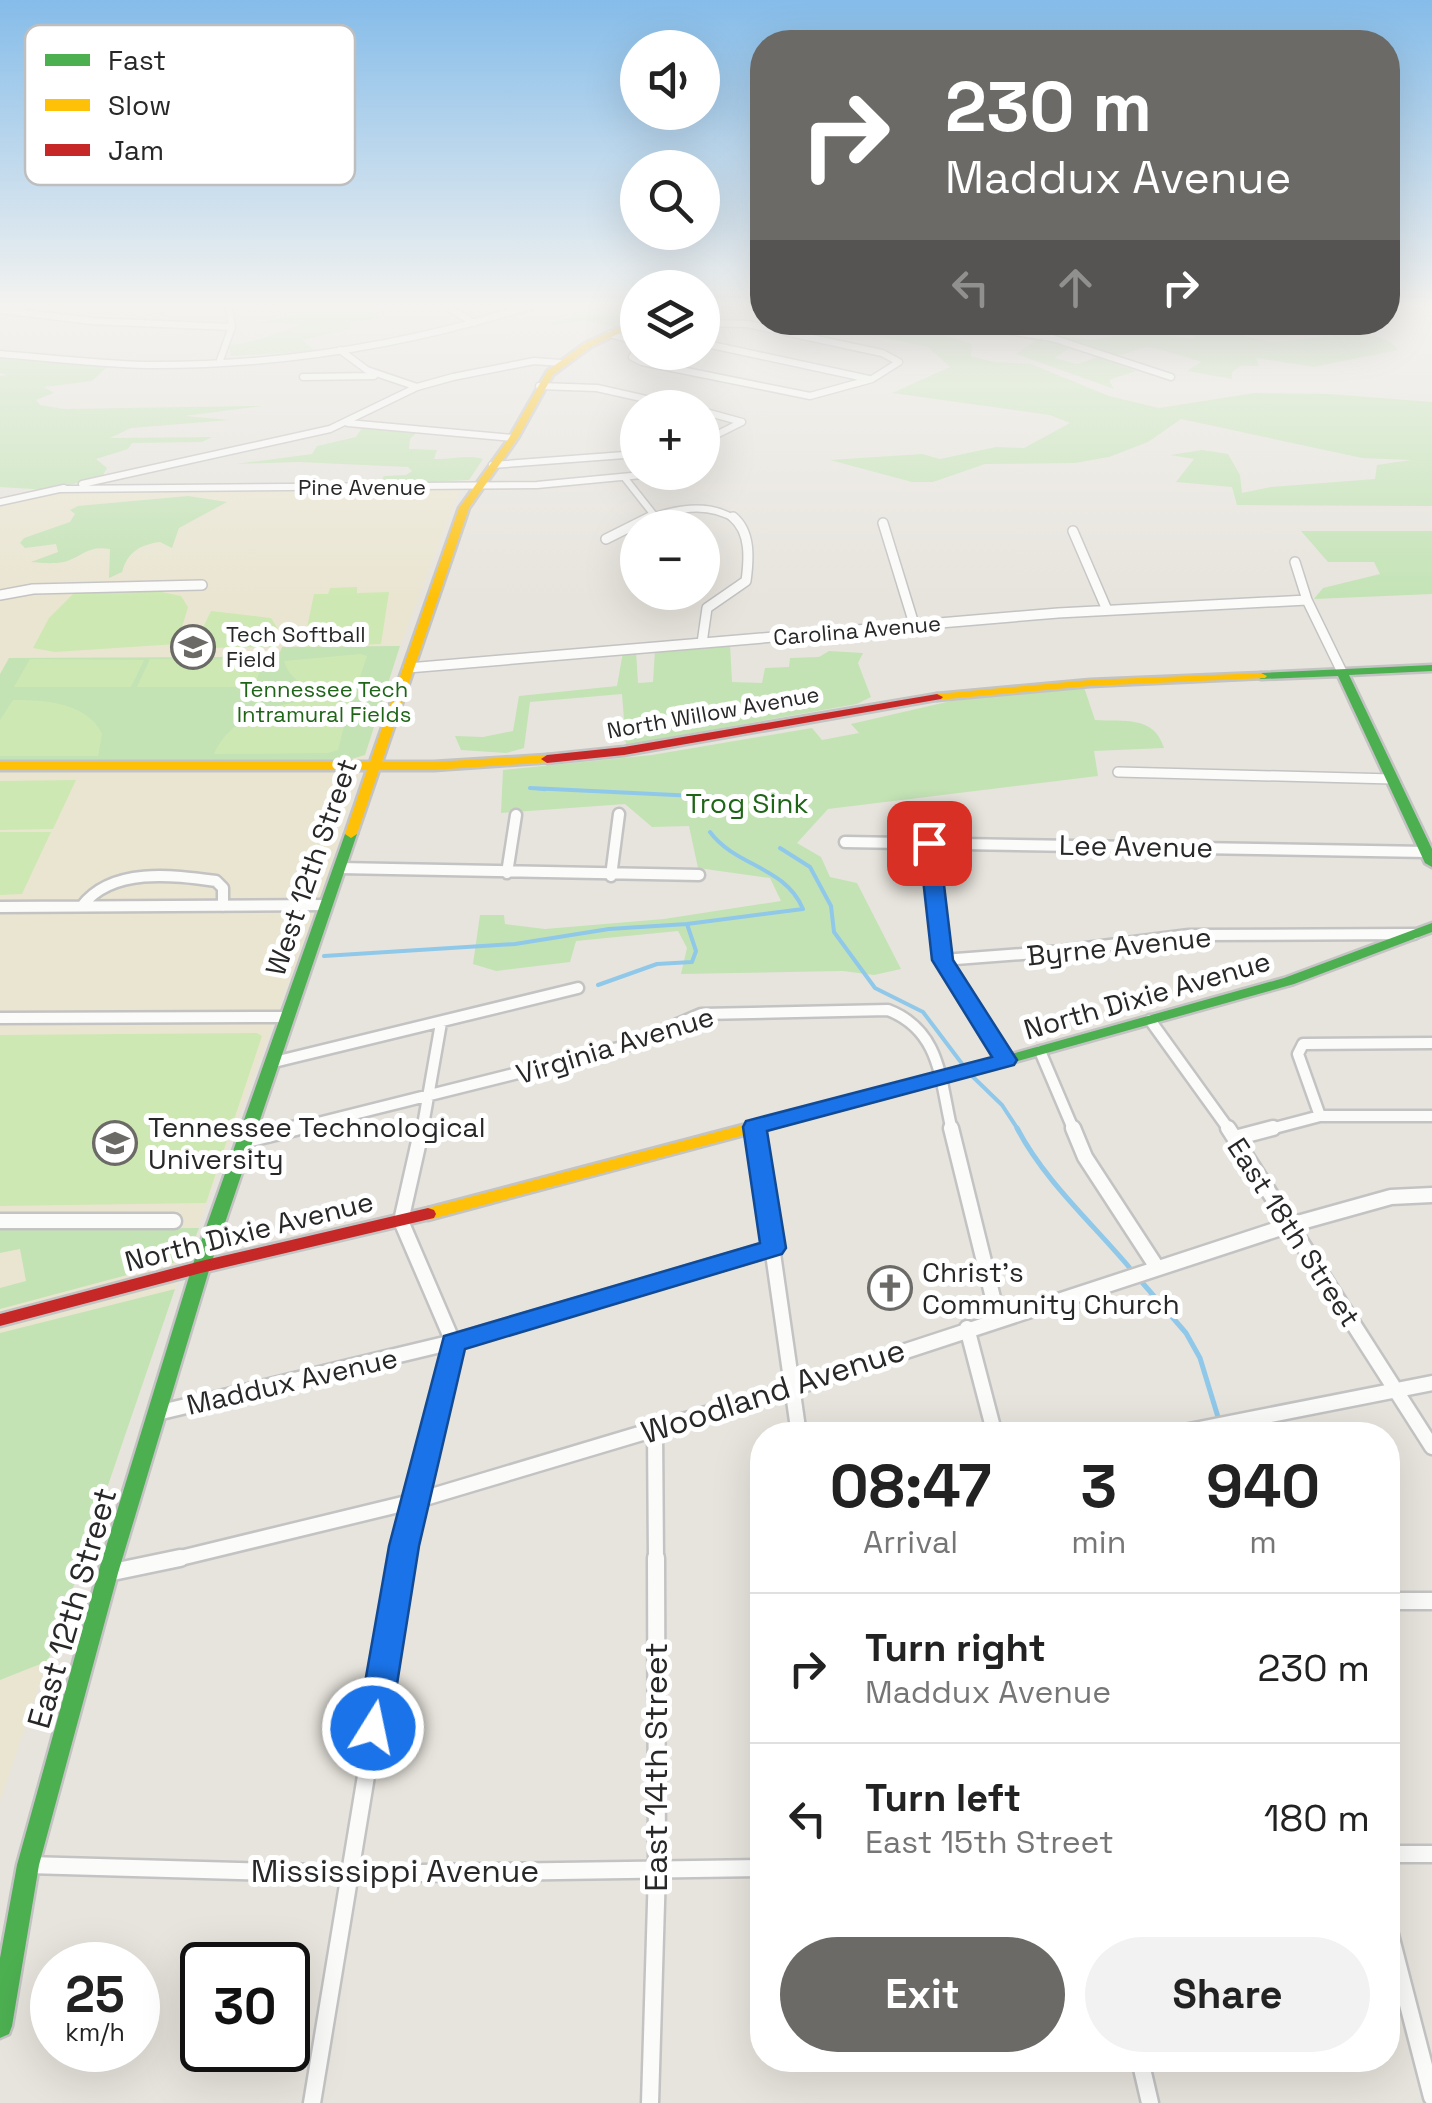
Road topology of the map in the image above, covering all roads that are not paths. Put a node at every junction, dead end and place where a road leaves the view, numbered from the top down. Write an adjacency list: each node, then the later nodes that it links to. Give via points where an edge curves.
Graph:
1 (386, 403): 4 (street)
2 (531, 403): 6 (main road, West 12th Street)
3 (720, 416): 5 (street, via 742,422)
4 (348, 423): 6 (street); 11 (street)
5 (720, 433)
6 (512, 438): 8 (main road, West 12th Street)
7 (620, 455): 8 (street)
8 (492, 464): 10 (main road, West 12th Street)
9 (620, 477): 10 (street, Pine Avenue)
10 (476, 486): 11 (street, Pine Avenue); 29 (main road, West 12th Street)
11 (60, 489): 13 (street)
12 (635, 490): 14 (street)
13 (0, 502)
14 (651, 510)
15 (720, 511): 23 (street, via 742,525 749,568 746,581)
16 (883, 523): 27 (street)
17 (1073, 531): 26 (street)
18 (620, 532): 19 (street)
19 (606, 539)
20 (1295, 562): 24 (street)
21 (202, 585): 22 (street, via 33,589)
22 (0, 596)
23 (720, 599)
24 (1307, 600): 26 (street, Carolina Avenue); 31 (street)
25 (707, 610): 28 (street)
26 (1107, 610): 27 (street, Carolina Avenue)
27 (914, 624): 28 (street, Carolina Avenue)
28 (702, 643): 29 (street, Carolina Avenue)
29 (408, 668): 33 (main road, West 12th Street)
30 (1432, 668): 31 (main road, North Willow Avenue)
31 (1342, 672): 33 (main road, North Willow Avenue, via 988,691 614,753); 35 (main road)
32 (0, 766): 33 (main road, North Willow Avenue)
33 (372, 766): 41 (main road, West 12th Street)
34 (1118, 772): 35 (street)
35 (1393, 779): 40 (main road)
36 (619, 814): 44 (street)
37 (516, 815): 42 (street)
38 (845, 842): 39 (street, Lee Avenue)
39 (929, 843): 40 (street, Lee Avenue); 51 (street)
40 (1429, 857)
41 (339, 868): 42 (street); 45 (main road, West 12th Street)
42 (507, 872): 44 (street)
43 (699, 875): 44 (street)
44 (610, 876)
45 (326, 905): 47 (street); 53 (main road, West 12th Street)
46 (82, 906): 47 (street); 47 (street, via 110,882 202,879 223,888); 48 (street)
47 (223, 906)
48 (0, 907)
49 (1432, 927): 50 (main road, North Dixie Avenue)
50 (1414, 934): 51 (street, Byrne Avenue, via 1189,936); 55 (main road, North Dixie Avenue, via 1289,981)
51 (943, 960): 59 (street)
52 (578, 988): 56 (street)
53 (285, 1017): 54 (street); 60 (main road, West 12th Street)
54 (0, 1018)
55 (1150, 1020): 58 (main road, North Dixie Avenue); 66 (street, East 18th Street)
56 (441, 1023): 60 (street); 62 (street)
57 (1432, 1043): 63 (street, via 1302,1044 1298,1054)
58 (1040, 1050): 59 (main road, North Dixie Avenue); 74 (street, via 1085,1158)
59 (1006, 1060): 61 (main road, North Dixie Avenue)
60 (270, 1063): 67 (main road, West 12th Street)
61 (941, 1078): 62 (street, Virginia Avenue, via 943,1068 912,1019 888,1010 714,1011 626,1046); 65 (main road, North Dixie Avenue); 76 (street)
62 (429, 1098): 67 (street, Virginia Avenue); 69 (street)
63 (1320, 1116): 64 (street); 66 (street)
64 (1432, 1116)
65 (755, 1127): 69 (main road, North Dixie Avenue); 73 (street)
66 (1234, 1138): 72 (street, East 18th Street)
67 (243, 1141): 75 (main road, West 12th Street)
68 (1432, 1195): 72 (street, Woodland Avenue, via 1391,1197)
69 (401, 1220): 75 (main road, North Dixie Avenue); 79 (street)
70 (0, 1221): 71 (street)
71 (174, 1221)
72 (1287, 1226): 74 (street, Woodland Avenue); 82 (street, East 18th Street)
73 (773, 1248): 79 (street, Maddux Avenue); 81 (street)
74 (1156, 1266): 76 (street, Woodland Avenue)
75 (201, 1267): 77 (main road, North Dixie Avenue); 83 (main road, East 12th Street)
76 (998, 1318): 78 (street, Woodland Avenue)
77 (0, 1320)
78 (967, 1328): 81 (street, Woodland Avenue); 85 (street)
79 (453, 1342): 83 (street, Maddux Avenue); 89 (street)
80 (1432, 1382): 82 (street)
81 (793, 1388): 84 (street); 87 (street, Woodland Avenue)
82 (1396, 1389): 86 (street); 88 (street, East 18th Street)
83 (157, 1413): 90 (main road, East 12th Street)
84 (797, 1422)
85 (992, 1422)
86 (1253, 1422)
87 (656, 1430): 89 (street, Woodland Avenue); 97 (street, East 14th Street)
88 (1432, 1447)
89 (415, 1501): 90 (street, Woodland Avenue); 98 (street)
90 (108, 1573): 95 (main road, East 12th Street)
91 (1400, 1600): 92 (street)
92 (1432, 1601)
93 (1400, 1854): 94 (street)
94 (1432, 1854)
95 (28, 1865): 98 (street, Mississippi Avenue); 100 (main road, East 12th Street)
96 (750, 1868): 97 (street, Mississippi Avenue)
97 (657, 1870): 98 (street, Mississippi Avenue); 104 (street, East 14th Street)
98 (348, 1874): 103 (street)
99 (1400, 1973): 102 (street)
100 (0, 2026)
101 (1143, 2072): 105 (street)
102 (1432, 2097)
103 (312, 2103)
104 (650, 2103)
105 (1150, 2103)

